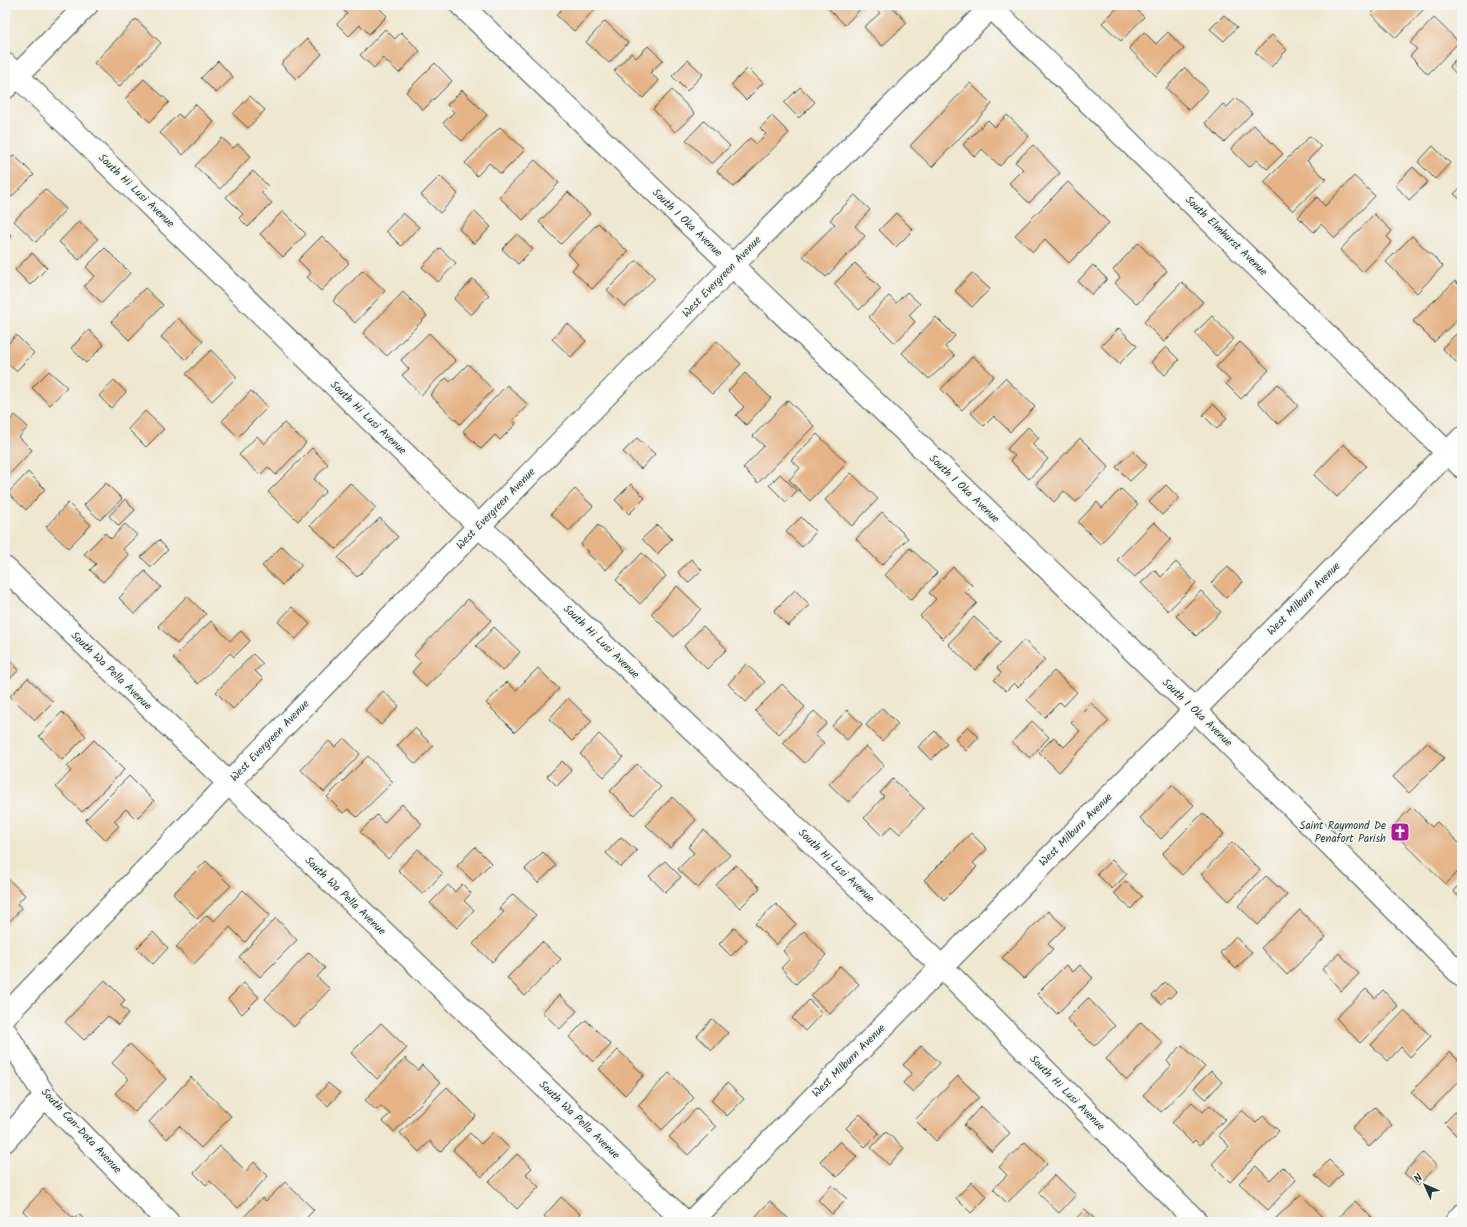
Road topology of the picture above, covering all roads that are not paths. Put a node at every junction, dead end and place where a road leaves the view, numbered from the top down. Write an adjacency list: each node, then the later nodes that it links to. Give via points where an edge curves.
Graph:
1 (87, 5): 4 (street)
2 (461, 5): 5 (street, South I Oka Avenue)
3 (991, 5): 5 (street, West Evergreen Avenue); 6 (street, South Elmhurst Avenue)
4 (9, 76): 7 (street, South Hi Lusi Avenue)
5 (732, 266): 7 (street, West Evergreen Avenue); 9 (street, South I Oka Avenue)
6 (1457, 453): 9 (street, West Milburn Avenue)
7 (479, 526): 10 (street, West Evergreen Avenue); 11 (street, South Hi Lusi Avenue)
8 (5, 568): 10 (street, South Wa Pella Avenue)
9 (1195, 710): 11 (street, West Milburn Avenue); 12 (street, South I Oka Avenue)
10 (228, 784): 13 (street, West Evergreen Avenue); 19 (street, South Wa Pella Avenue)
11 (942, 967): 20 (street, West Milburn Avenue); 21 (street, South Hi Lusi Avenue)
12 (1462, 976)
13 (5, 1016)
14 (5, 1031): 15 (street, South Can-Dota Avenue)
15 (45, 1096): 16 (street); 18 (street, South Can-Dota Avenue)
16 (5, 1141)
17 (1462, 1215): 22 (street)
18 (168, 1222)
19 (685, 1222)
20 (691, 1222)
21 (1197, 1222)
22 (1456, 1222)

